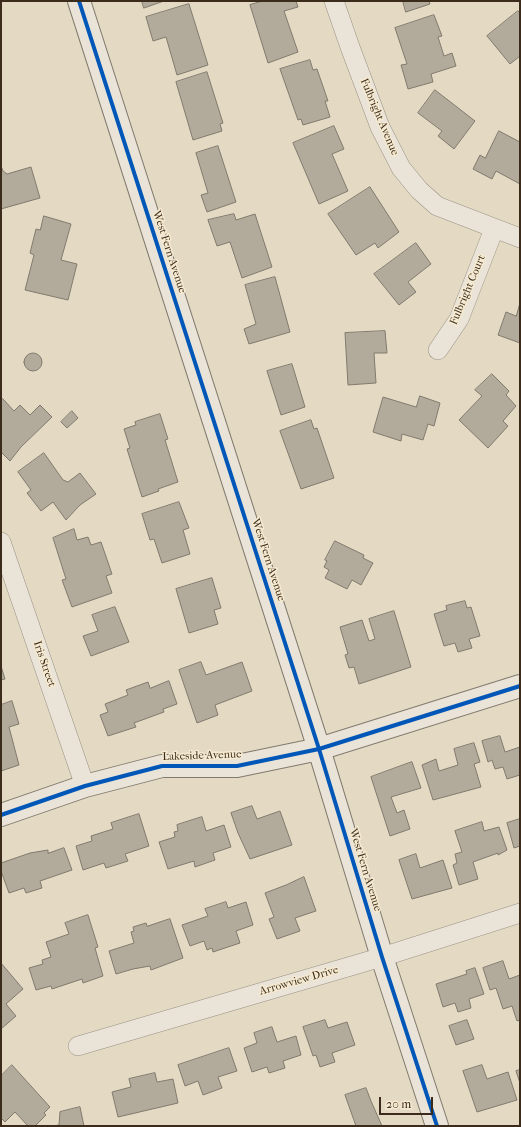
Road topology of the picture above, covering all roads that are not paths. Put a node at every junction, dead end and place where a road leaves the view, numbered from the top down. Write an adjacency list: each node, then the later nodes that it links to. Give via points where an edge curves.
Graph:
1 (79, 1): 9 (street, West Fern Avenue)
2 (334, 1): 3 (street, Fulbright Avenue, via 380,127 400,168 437,206)
3 (494, 228): 4 (street, Fulbright Avenue); 5 (street, Fulbright Court, via 459,319)
4 (520, 238)
5 (438, 350)
6 (1, 542): 7 (street, Iris Street)
7 (7, 578): 10 (street, Iris Street)
8 (520, 686): 9 (street, Lakeside Avenue)
9 (319, 749): 10 (street, Lakeside Avenue, via 237,766 162,766); 13 (street, West Fern Avenue)
10 (85, 786): 11 (street, Lakeside Avenue)
11 (1, 816)
12 (520, 913): 13 (street, Arrowview Drive)
13 (382, 958): 14 (street, Arrowview Drive); 15 (street, West Fern Avenue)
14 (78, 1046)
15 (437, 1126)

